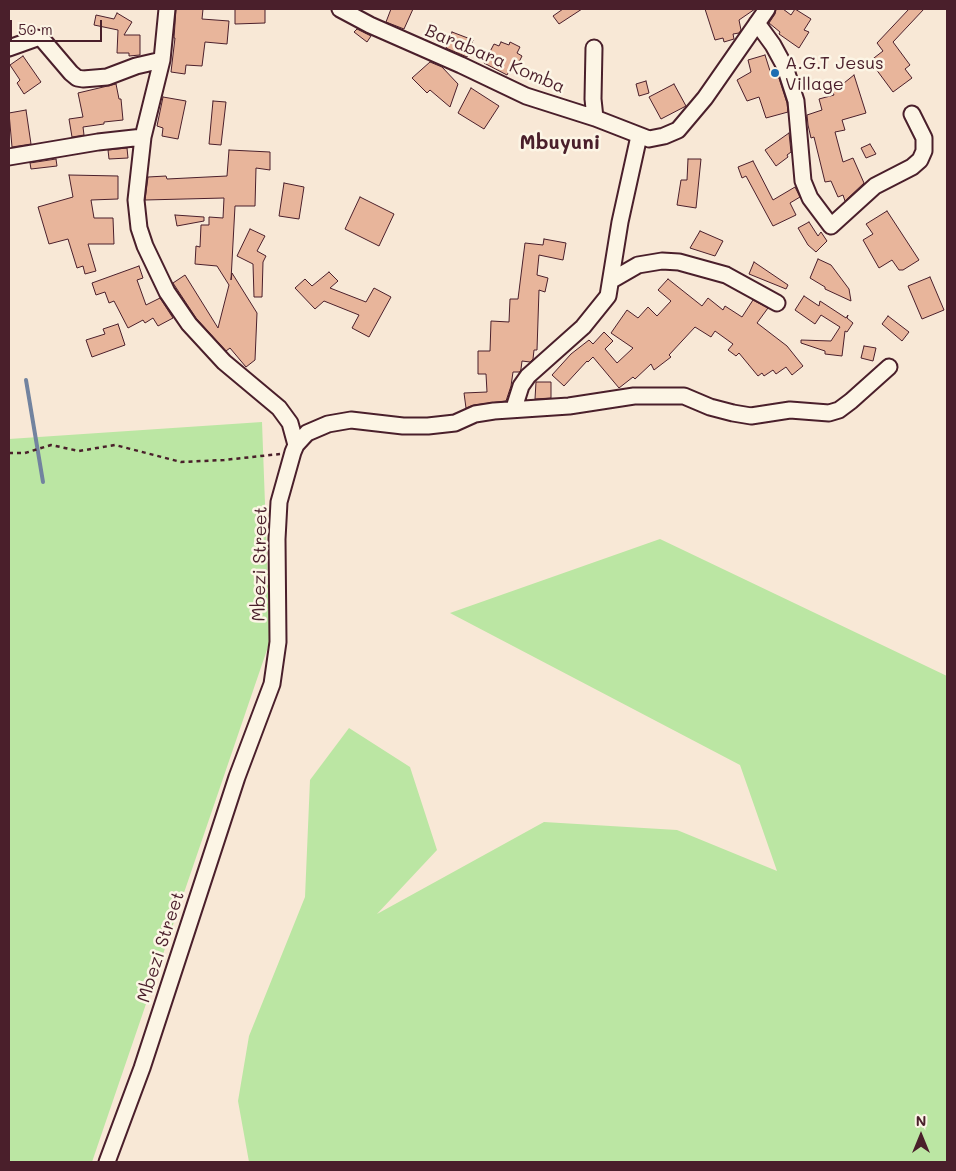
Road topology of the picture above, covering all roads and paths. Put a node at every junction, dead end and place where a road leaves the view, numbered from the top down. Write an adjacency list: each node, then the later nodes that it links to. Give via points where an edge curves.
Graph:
1 (167, 9): 7 (street)
2 (340, 9): 9 (street, Barabara Komba, via 526,96)
3 (767, 9): 4 (street)
4 (757, 23): 8 (street, via 774,45 785,67 796,102 803,181 810,198 831,226 875,186 920,160 924,138); 10 (street, via 705,98 678,130 649,139)
5 (9, 48): 7 (street, via 42,39 71,73 83,79 106,78)
6 (594, 48): 9 (street)
7 (162, 60): 11 (street)
8 (912, 114)
9 (596, 118): 10 (street, Barabara Komba)
10 (639, 136): 13 (street, via 620,222)
11 (143, 137): 12 (street); 17 (street, via 136,200 139,228 167,292 189,324 224,362 279,408 290,423)
12 (9, 157)
13 (612, 280): 14 (street, via 638,265 679,262 726,275); 16 (street, via 608,296 596,313 528,376)
14 (777, 302)
15 (889, 367): 16 (street, via 851,401 829,413 790,410 751,416 710,407 684,396 665,395 634,396 569,406)
16 (514, 408): 17 (street, via 428,426 351,420 328,424 307,433)
17 (294, 449): 18 (path, via 224,460 182,462 115,444 79,451 51,445 25,454); 19 (street, Mbezi Street, via 279,502 278,642 272,684 237,777)
18 (9, 454)
19 (108, 1162)

